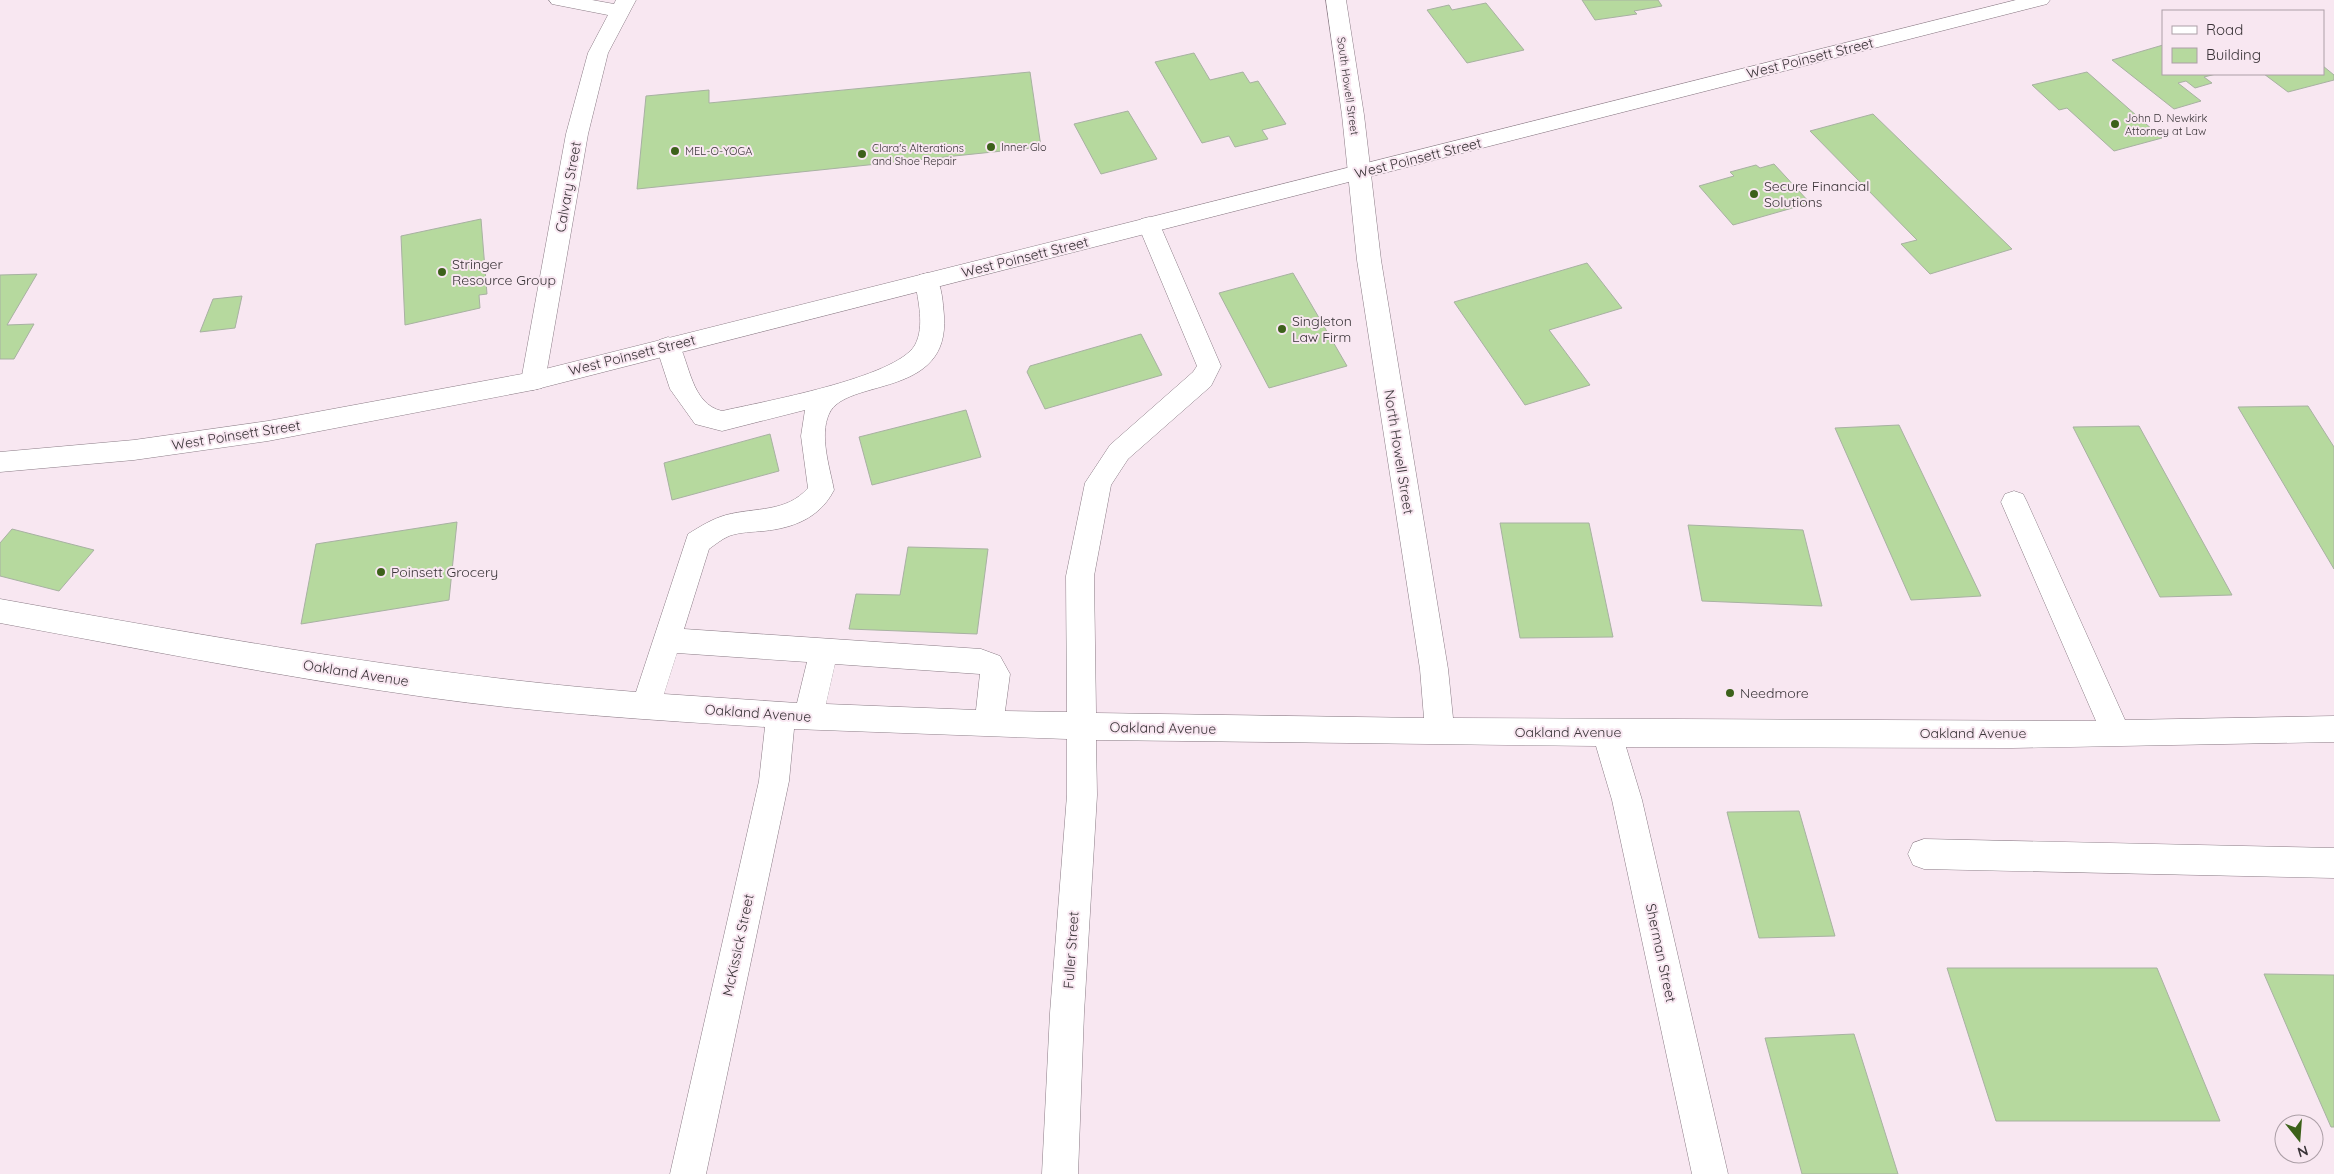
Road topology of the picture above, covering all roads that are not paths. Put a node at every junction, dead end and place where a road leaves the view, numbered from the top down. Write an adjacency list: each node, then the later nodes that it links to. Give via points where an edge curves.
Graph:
1 (559, 0): 4 (street)
2 (1336, 0): 5 (street, South Howell Street)
3 (2040, 0): 5 (street, West Poinsett Street)
4 (623, 5): 9 (street, Calvary Street, via 598,52 577,134)
5 (1359, 172): 6 (street, West Poinsett Street); 21 (street, North Howell Street, via 1369,260 1434,669)
6 (1149, 225): 7 (street, West Poinsett Street); 19 (street, Fuller Street, via 1209,366 1202,379 1119,452 1098,483 1080,576)
7 (927, 281): 8 (street, West Poinsett Street); 10 (street, via 932,323 927,350 917,362 895,373)
8 (668, 346): 9 (street, West Poinsett Street); 10 (street, via 682,389 704,417 722,421)
9 (533, 380): 11 (street, West Poinsett Street, via 404,408 225,438 74,458)
10 (836, 393): 14 (street, via 818,408 813,427 821,490 810,505 789,516 724,526 698,542)
11 (0, 462)
12 (2014, 502): 23 (street)
13 (0, 611): 16 (street, Oakland Avenue, via 376,678)
14 (667, 640): 15 (street); 16 (street)
15 (824, 650): 17 (street, McKissick Street); 18 (street, via 981,662 996,674)
16 (646, 706): 17 (street, Oakland Avenue)
17 (795, 716): 18 (street, Oakland Avenue); 26 (street, McKissick Street, via 774,782)
18 (989, 723): 19 (street, Oakland Avenue)
19 (1080, 727): 21 (street, Oakland Avenue); 27 (street, Fuller Street, via 1082,795)
20 (2334, 729): 23 (street, Oakland Avenue)
21 (1440, 731): 22 (street, Oakland Avenue)
22 (1607, 733): 23 (street, Oakland Avenue); 28 (street, Sherman Street, via 1627,800)
23 (2116, 734)
24 (1924, 854): 25 (street)
25 (2334, 863)
26 (688, 1174)
27 (1060, 1174)
28 (1710, 1174)

